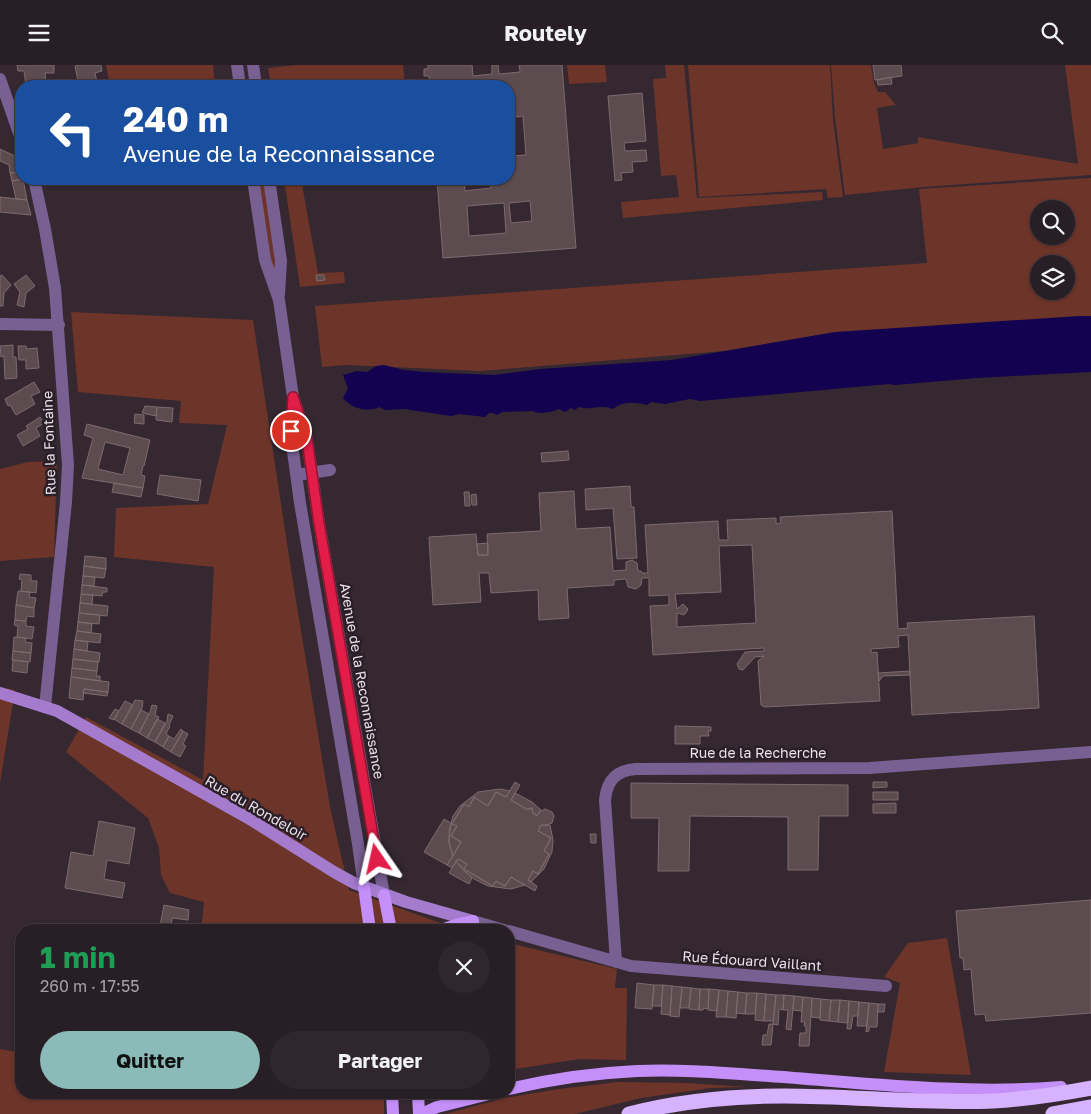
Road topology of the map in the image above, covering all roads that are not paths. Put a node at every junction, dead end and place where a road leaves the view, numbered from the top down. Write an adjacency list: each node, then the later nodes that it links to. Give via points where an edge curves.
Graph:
1 (237, 65): 4 (street)
2 (253, 65): 5 (street)
3 (0, 79): 6 (street)
4 (239, 80)
5 (255, 80)
6 (15, 122)
7 (35, 185): 12 (street, Rue la Fontaine, via 51,262)
8 (254, 185): 10 (street, Avenue de la Reconnaissance, via 265,260)
9 (271, 185): 10 (street, Avenue de la Reconnaissance, via 281,261)
10 (279, 300): 13 (street, Avenue de la Reconnaissance)
11 (0, 324): 12 (street)
12 (59, 325): 18 (street, Rue la Fontaine, via 68,485)
13 (293, 397): 15 (street, Avenue de la Reconnaissance, via 304,427); 16 (street, Avenue de la Reconnaissance, via 291,431)
14 (330, 470): 15 (street)
15 (312, 473): 16 (street); 21 (street, Avenue de la Reconnaissance)
16 (296, 475): 20 (street, Avenue de la Reconnaissance)
17 (0, 693): 18 (street, Rue du Rondeloir)
18 (45, 707): 20 (street, Rue du Rondeloir, via 248,818 343,878)
19 (1091, 752): 28 (street, Rue de la Recherche, via 876,768 624,770 611,780 605,800)
20 (364, 887): 21 (street, Rue du Rondeloir); 23 (main road)
21 (384, 895): 22 (street, Rue du Rondeloir); 24 (main road)
22 (473, 921): 25 (main road); 26 (street, Rue du Rondeloir)
23 (369, 924)
24 (390, 924)
25 (459, 924)
26 (483, 924)
27 (515, 933): 28 (street)
28 (616, 962): 29 (street, Rue Édouard Vaillant, via 652,968)
29 (886, 986)
30 (515, 1081): 31 (main road)
31 (540, 1082): 32 (main road, via 613,1073 680,1071 960,1090 1032,1089); 33 (main road)
32 (1091, 1083)
33 (515, 1088)
34 (1091, 1088): 41 (highway, via 993,1101 738,1097 686,1102)
35 (392, 1099): 39 (main road)
36 (419, 1099): 40 (main road)
37 (469, 1099): 40 (main road)
38 (1091, 1107): 42 (highway)
39 (393, 1114)
40 (420, 1114)
41 (629, 1114)
42 (1053, 1114)

